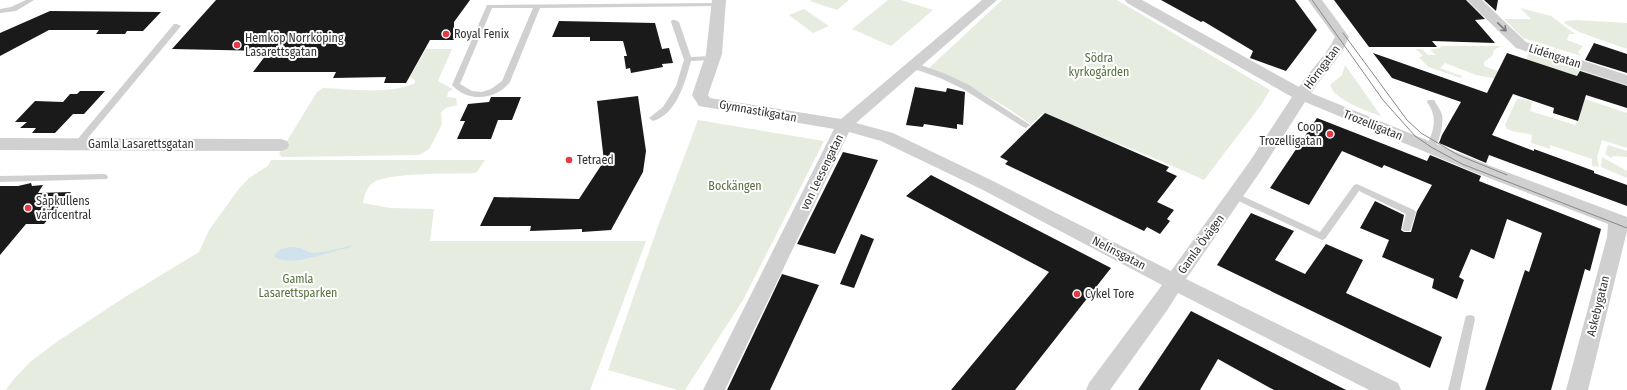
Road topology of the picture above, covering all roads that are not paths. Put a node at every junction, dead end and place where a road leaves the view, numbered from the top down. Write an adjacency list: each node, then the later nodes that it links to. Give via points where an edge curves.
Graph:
1 (31, 0): 8 (lane)
2 (990, 0): 13 (street, von Leesengatan)
3 (1132, 0): 15 (street, Trozelligatan)
4 (1315, 0): 15 (street, Hörngatan, via 1342,37 1336,51)
5 (1474, 0): 14 (street, Lidéngatan, one-way to 14, via 1521,45)
6 (719, 3): 7 (lane); 11 (street, Gymnastikgatan)
7 (537, 6): 7 (lane, via 489,6 456,85 465,93 484,95 498,91 506,82)
8 (0, 12)
9 (675, 22): 12 (lane)
10 (176, 26): 20 (lane)
11 (712, 58): 12 (lane); 18 (street, Gymnastikgatan, via 700,95 705,102)
12 (688, 59): 17 (lane, via 680,86 666,109)
13 (912, 65): 18 (street, von Leesengatan); 19 (lane, via 966,87)
14 (1627, 80)
15 (1302, 95): 23 (street, Trozelligatan); 26 (street, Gamla Övägen)
16 (1430, 102): 23 (lane, via 1439,116)
17 (653, 118)
18 (844, 125): 29 (street, Nelinsgatan, via 887,137 987,185); 31 (street, von Leesengatan)
19 (1026, 125)
20 (79, 143): 21 (street, Gamla Lasarettsgatan); 22 (street, Gamla Lasarettsgatan)
21 (0, 144)
22 (281, 145)
23 (1430, 148): 27 (street, Trozelligatan)
24 (104, 177): 25 (lane)
25 (0, 179)
26 (1235, 196): 28 (lane, via 1322,237 1358,187 1411,212); 29 (street, Gamla Övägen)
27 (1622, 222): 35 (street, Askebygatan)
28 (1407, 229)
29 (1174, 282): 32 (street, Gamla Övägen); 33 (street, Nelinsgatan)
30 (1470, 319): 34 (lane)
31 (714, 390)
32 (1097, 390)
33 (1390, 390)
34 (1454, 390)
35 (1577, 390)

